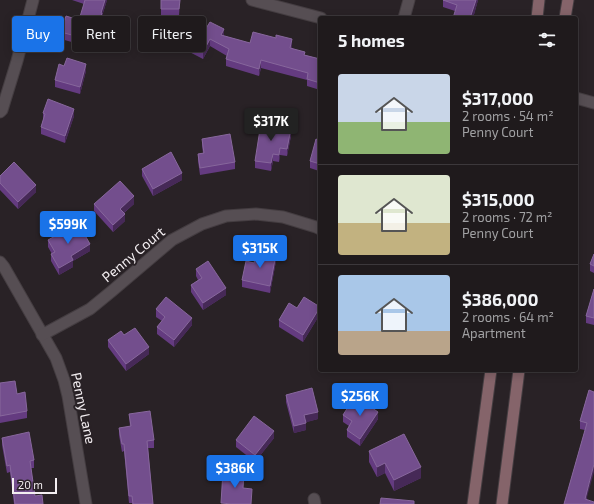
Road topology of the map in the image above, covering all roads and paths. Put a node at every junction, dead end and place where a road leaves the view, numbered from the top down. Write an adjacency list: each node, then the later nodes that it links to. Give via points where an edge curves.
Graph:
1 (34, 0): 12 (street)
2 (252, 0): 9 (street)
3 (409, 0): 6 (street)
4 (539, 0): 7 (main road)
5 (568, 0): 8 (main road)
6 (405, 16)
7 (537, 16)
8 (565, 16)
9 (318, 17)
10 (578, 99): 11 (street)
11 (594, 103)
12 (0, 112)
13 (318, 228): 15 (street, Penny Court, via 283,217 256,214 226,216 202,224 172,240 90,309)
14 (0, 262): 15 (street, Penny Lane)
15 (42, 335): 18 (street, Penny Lane, via 56,358 64,380)
16 (491, 372): 19 (main road)
17 (519, 372): 20 (main road)
18 (86, 504)
19 (473, 504)
20 (502, 504)

